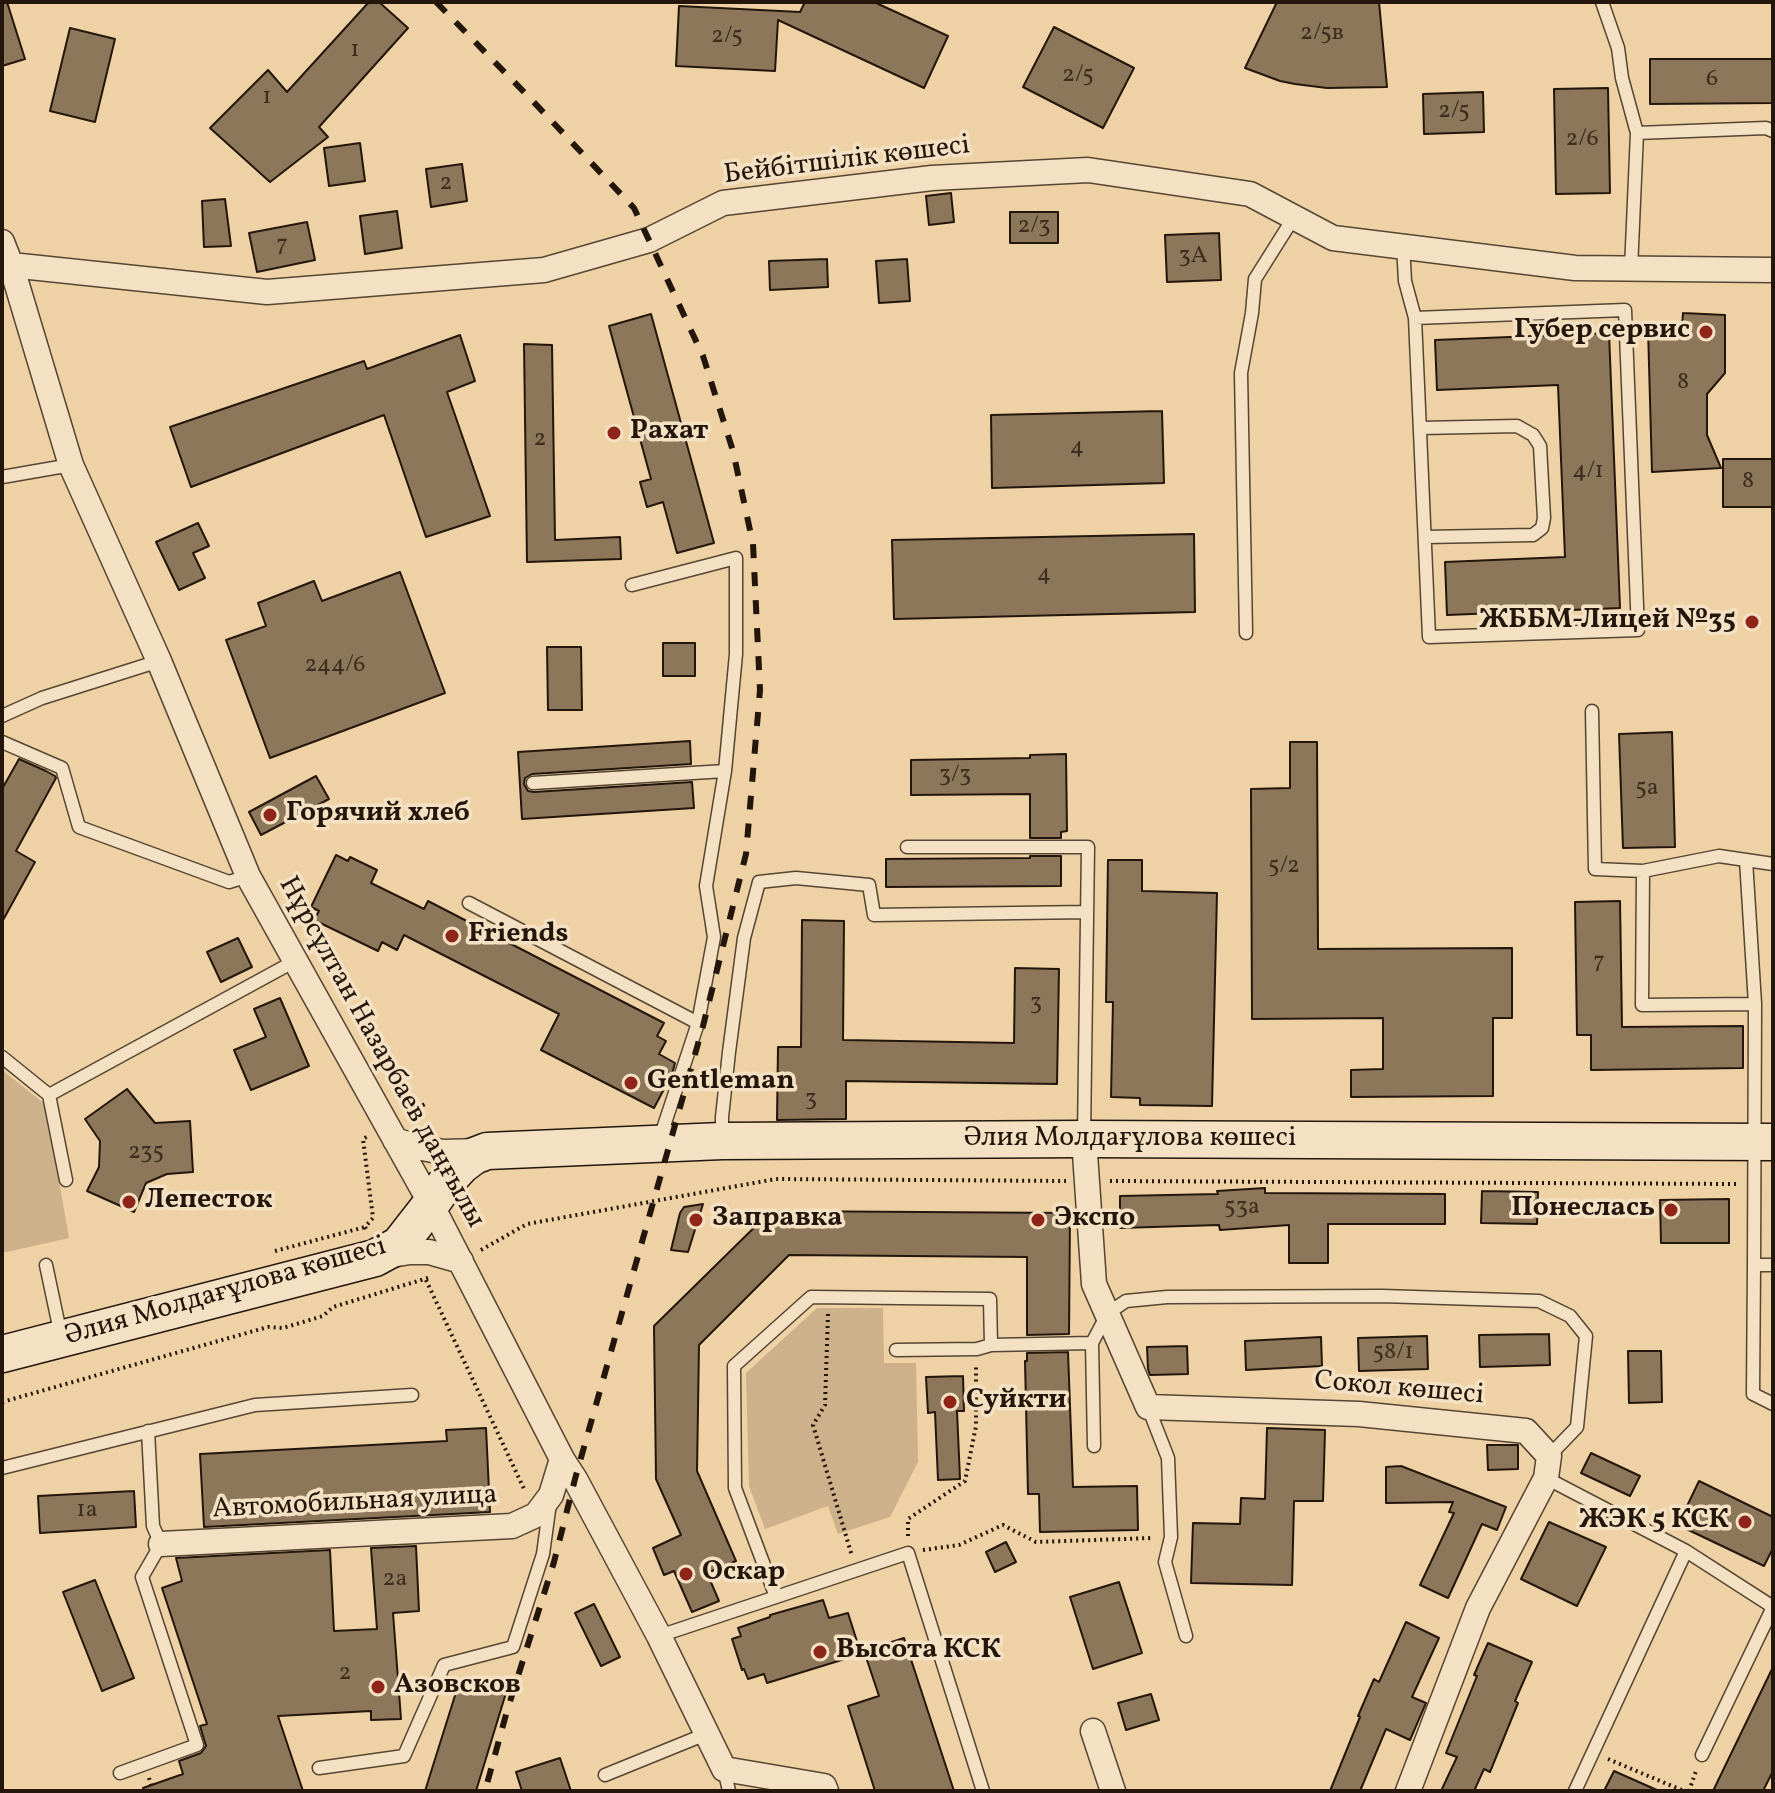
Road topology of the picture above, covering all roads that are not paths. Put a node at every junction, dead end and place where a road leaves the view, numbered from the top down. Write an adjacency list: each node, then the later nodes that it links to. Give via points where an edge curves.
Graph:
1 (1602, 2): 3 (lane)
2 (1773, 131): 3 (lane)
3 (1637, 133): 8 (lane)
4 (1294, 217): 6 (street, Бейбітшілік көшесі, via 1333,238); 7 (street, Бейбітшілік көшесі, via 1250,194 1088,170 932,178 723,203 649,240 544,270 267,292); 16 (lane, via 1255,279 1241,373)
5 (2, 242): 7 (street, Нұрсұлтан Назарбаев даңғылы)
6 (1403, 245): 8 (street, Бейбітшілік көшесі, via 1575,268); 10 (lane)
7 (11, 265): 12 (street, Нұрсұлтан Назарбаев даңғылы)
8 (1631, 269): 9 (street, Бейбітшілік көшесі)
9 (1773, 270)
10 (1415, 318): 11 (lane); 14 (lane, via 1625,310 1638,630 1429,637)
11 (1421, 428): 14 (lane); 14 (lane, via 1517,426 1533,435 1540,446 1544,518 1533,535)
12 (71, 465): 13 (lane); 17 (street, Нұрсұлтан Назарбаев даңғылы)
13 (2, 477)
14 (1425, 537)
15 (632, 585): 21 (lane, via 736,558 736,654)
16 (1246, 633)
17 (159, 661): 19 (lane); 27 (street, Нұрсұлтан Назарбаев даңғылы)
18 (1592, 711): 26 (lane, via 1595,869)
19 (2, 716)
20 (2, 742): 27 (lane, via 62,768 79,827 229,882)
21 (725, 771): 22 (lane); 32 (lane, via 706,886 714,937)
22 (533, 783)
23 (907, 847): 29 (lane, via 1088,847)
24 (1746, 860): 25 (lane); 26 (lane, via 1719,856); 31 (lane)
25 (1773, 864)
26 (1643, 871): 31 (lane, via 1642,1005)
27 (248, 876): 30 (street, Нұрсұлтан Назарбаев даңғылы)
28 (469, 903): 32 (lane)
29 (1087, 912): 36 (lane); 37 (lane, via 874,915 869,885 796,878 759,882 744,938)
30 (295, 961): 34 (lane); 35 (street, Нұрсұлтан Назарбаев даңғылы)
31 (1755, 1004): 38 (lane)
32 (698, 1023): 39 (lane)
33 (2, 1057): 34 (lane)
34 (49, 1095): 41 (lane)
35 (391, 1133): 40 (street, via 417,1147 443,1152); 42 (street, Нұрсұлтан Назарбаев даңғылы)
36 (1084, 1139): 37 (main road, Әлия Молдағұлова көшесі); 38 (main road, Әлия Молдағұлова көшесі); 48 (street, via 1094,1284)
37 (722, 1141): 39 (main road, Әлия Молдағұлова көшесі)
38 (1764, 1142): 46 (lane, via 1755,1184)
39 (658, 1143): 40 (main road, Әлия Молдағұлова көшесі)
40 (487, 1151): 42 (main road, Әлия Молдағұлова көшесі, via 462,1165)
41 (66, 1180)
42 (431, 1204): 43 (main road, Әлия Молдағұлова көшесі, via 399,1245); 44 (street, Нұрсұлтан Назарбаев даңғылы)
43 (375, 1258): 44 (street, via 429,1252); 49 (main road, Әлия Молдағұлова көшесі)
44 (461, 1261): 59 (street, Нұрсұлтан Назарбаев даңғылы)
45 (46, 1265): 49 (lane)
46 (1754, 1265): 47 (lane); 55 (lane, via 1753,1394)
47 (1773, 1265)
48 (1108, 1313): 50 (lane); 56 (street); 60 (lane, via 1126,1301 1167,1297 1539,1301 1570,1316 1586,1336 1577,1427)
49 (61, 1339): 53 (main road, Әлия Молдағұлова көшесі)
50 (1092, 1343): 51 (lane); 58 (lane)
51 (991, 1345): 52 (lane); 65 (lane, via 990,1299 811,1297 734,1366 735,1488)
52 (896, 1350)
53 (2, 1354)
54 (412, 1395): 57 (lane, via 255,1405)
55 (1773, 1404)
56 (1148, 1407): 60 (street, Сокол көшесі, via 1359,1414 1526,1431); 68 (lane, via 1168,1458 1171,1537 1165,1562)
57 (148, 1431): 61 (lane); 63 (lane, via 153,1526)
58 (1094, 1446)
59 (562, 1459): 62 (street, Автомобильная улица); 67 (street, Нұрсұлтан Назарбаев даңғылы)
60 (1548, 1467): 64 (lane); 79 (street, via 1478,1608)
61 (2, 1468)
62 (551, 1495): 63 (street, Автомобильная улица, via 536,1515 512,1526); 72 (lane, via 543,1554 513,1647 444,1665 404,1756)
63 (161, 1544): 73 (lane, via 142,1577 197,1745)
64 (1686, 1551): 66 (lane); 80 (lane)
65 (776, 1597): 67 (lane); 77 (lane, via 908,1553)
66 (1773, 1607): 71 (lane)
67 (659, 1636): 70 (street, Нұрсұлтан Назарбаев даңғылы)
68 (1186, 1636)
69 (1093, 1731): 78 (street)
70 (706, 1734): 74 (lane); 75 (street, Нұрсұлтан Назарбаев даңғылы)
71 (1702, 1755)
72 (319, 1768)
73 (120, 1773)
74 (605, 1775)
75 (726, 1780): 76 (street, Нұрсұлтан Назарбаев даңғылы)
76 (825, 1789)
77 (983, 1791)
78 (1113, 1791)
79 (1408, 1791)
80 (1575, 1791)

